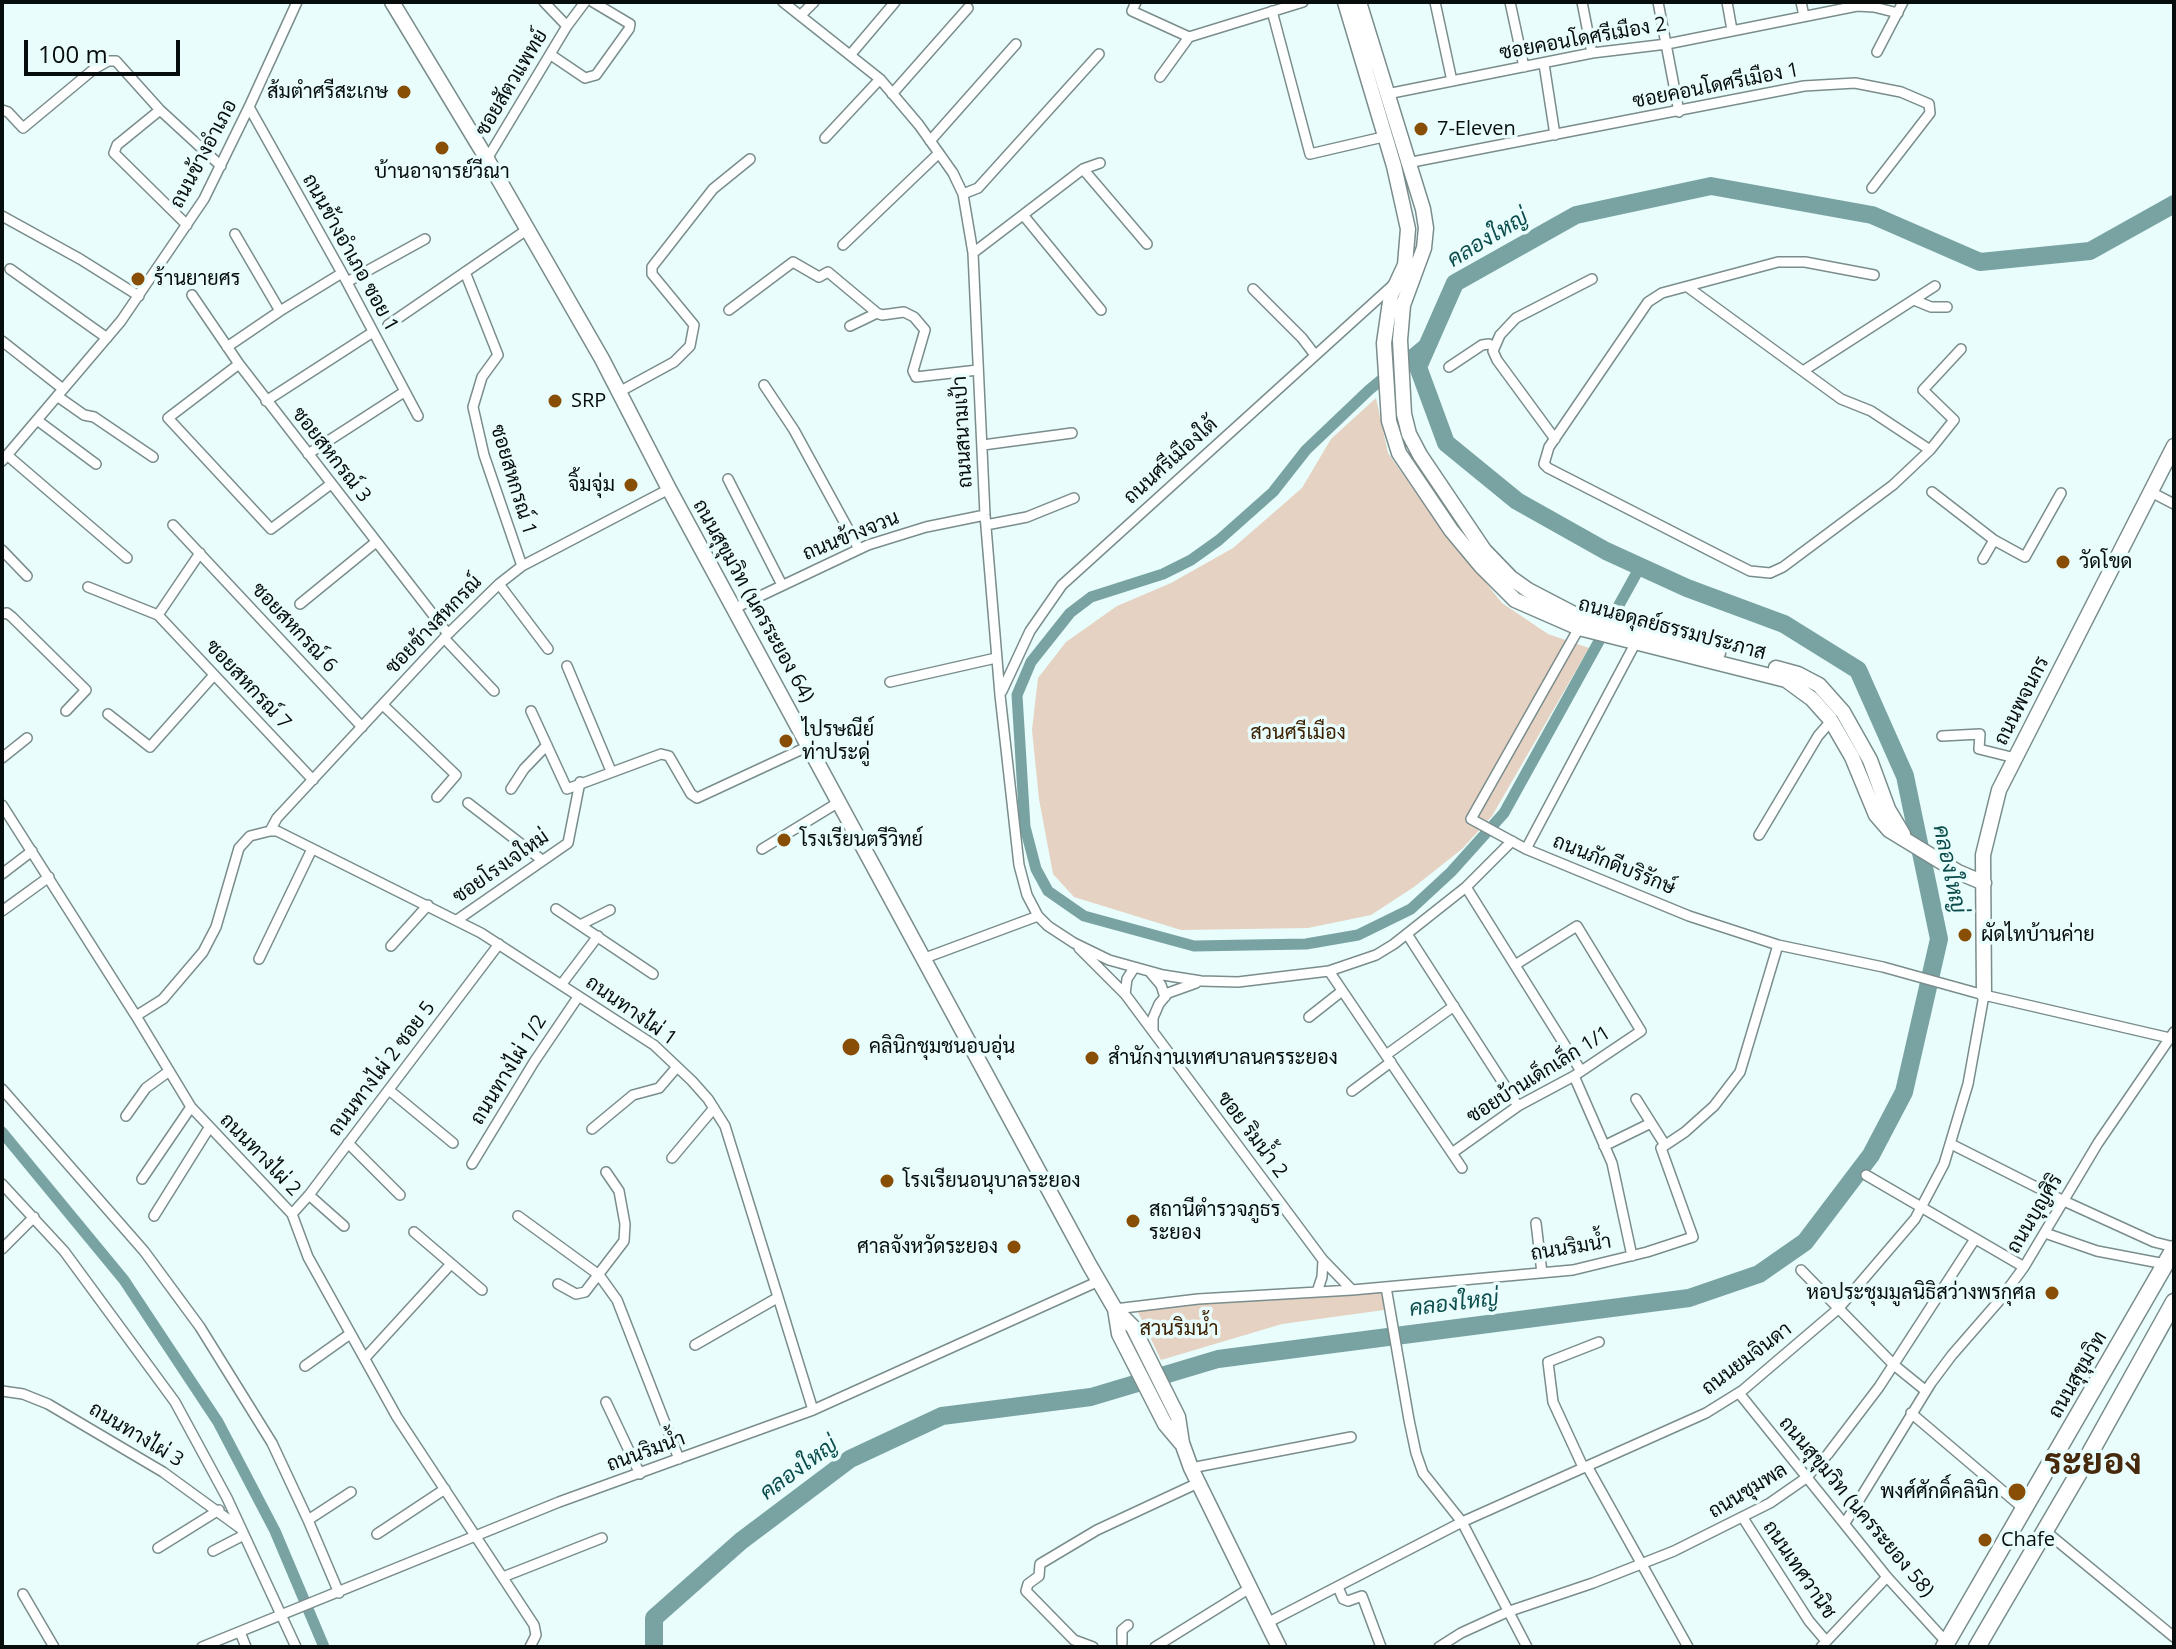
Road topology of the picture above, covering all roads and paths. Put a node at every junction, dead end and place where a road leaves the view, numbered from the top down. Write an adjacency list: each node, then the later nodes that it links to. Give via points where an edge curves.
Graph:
1 (297, 2): 41 (street, ถนนข้างอำเภอ)
2 (392, 2): 50 (street, ถนนสุขุมวิท (นครระยอง 64))
3 (544, 2): 24 (street, ซอยสัตวแพทย์)
4 (783, 2): 22 (street, ถนนสนามเป้า)
5 (814, 2): 22 (street)
6 (895, 2): 31 (street)
7 (1136, 2): 26 (street, via 1132,11)
8 (1303, 2): 20 (street)
9 (1345, 2): 46 (street, ถนนอดุลย์ธรรมประภาส)
10 (1359, 2): 40 (street, ถนนอดุลย์ธรรมประภาส)
11 (1435, 2): 38 (street)
12 (1510, 2): 35 (street)
13 (1582, 2): 30 (street)
14 (1658, 2): 28 (street)
15 (1727, 2): 25 (street)
16 (1801, 2): 23 (street)
17 (1903, 2): 21 (street)
18 (586, 3): 24 (street, ซอยสัตวแพทย์); 33 (street, via 630,24 629,29 596,75 585,78)
19 (968, 8): 39 (street)
20 (1272, 11): 26 (street); 46 (street, via 1310,154)
21 (1898, 13): 23 (street, ซอยคอนโดศรีเมือง 2, via 1874,7); 29 (street)
22 (801, 15): 31 (street, ถนนสนามเป้า)
23 (1804, 16): 25 (street, ซอยคอนโดศรีเมือง 2)
24 (567, 26): 33 (street, ซอยสัตวแพทย์)
25 (1732, 30): 28 (street, ซอยคอนโดศรีเมือง 2)
26 (1189, 37): 36 (street)
27 (1016, 44): 48 (street)
28 (1667, 44): 30 (street, ซอยคอนโดศรีเมือง 2); 44 (street)
29 (1877, 52)
30 (1592, 53): 34 (street, ซอยคอนโดศรีเมือง 2)
31 (851, 54): 37 (street, ถนนสนามเป้า)
32 (1099, 54): 57 (street, via 978,188)
33 (551, 55): 50 (street, ซอยสัตวแพทย์)
34 (1544, 64): 35 (street, ซอยคอนโดศรีเมือง 2); 45 (street)
35 (1524, 67): 38 (street, ซอยคอนโดศรีเมือง 2)
36 (1160, 77)
37 (880, 79): 39 (street, ถนนสนามเป้า); 47 (street)
38 (1452, 81): 40 (street, ซอยคอนโดศรีเมือง 2)
39 (892, 94): 48 (street, ถนนสนามเป้า)
40 (1387, 94): 53 (street, ถนนอดุลย์ธรรมประภาส)
41 (249, 107): 54 (street, ถนนข้างอำเภอ); 70 (street, ถนนข้างอำเภอ ซอย 1)
42 (2, 110): 43 (street, via 23,128 108,61 121,65)
43 (160, 110): 54 (street); 60 (street, via 114,153)
44 (1679, 112): 45 (street, ซอยคอนโดศรีเมือง 1); 56 (street, ซอยคอนโดศรีเมือง 1, via 1832,83 1876,86 1929,104 1930,113)
45 (1555, 135): 53 (street, ซอยคอนโดศรีเมือง 1)
46 (1383, 137): 72 (street, ถนนอดุลย์ธรรมประภาส, via 1406,211 1405,265)
47 (825, 138)
48 (930, 141): 49 (street, ถนนสนามเป้า)
49 (939, 153): 57 (street, ถนนสนามเป้า); 65 (street)
50 (487, 159): 61 (street, ถนนสุขุมวิท (นครระยอง 64))
51 (750, 159): 99 (street, via 713,189 652,267 652,274 694,325 690,346 674,362)
52 (1100, 163): 55 (street)
53 (1407, 163): 119 (street, ถนนอดุลย์ธรรมประภาส, via 1426,228 1403,305 1404,401 1409,434)
54 (221, 166): 60 (street, ถนนข้างอำเภอ)
55 (1083, 169): 59 (street); 64 (street)
56 (1872, 188)
57 (963, 194): 66 (street, ถนนสนามเป้า)
58 (2, 216): 77 (street)
59 (1024, 216): 66 (street); 81 (street)
60 (187, 225): 77 (street, ถนนข้างอำเภอ)
61 (528, 229): 68 (street); 99 (street, ถนนสุขุมวิท (นครระยอง 64))
62 (235, 234): 82 (street)
63 (425, 239): 70 (street)
64 (1147, 244)
65 (843, 245)
66 (973, 253): 95 (street, ถนนสนามเป้า)
67 (10, 269): 87 (street)
68 (465, 272): 84 (street); 132 (street, ซอยสหกรณ์ 1, via 498,355 482,377 473,407)
69 (1874, 275): 74 (street, via 1778,262)
70 (345, 277): 82 (street); 86 (street, ถนนข้างอำเภอ ซอย 1)
71 (1592, 279): 90 (street, via 1516,318)
72 (1399, 280): 92 (street, ถนนศรีเมืองใต้); 122 (street, ถนนอดุลย์ธรรมประภาส, via 1391,295 1384,343 1390,430)
73 (1935, 286): 78 (street)
74 (1689, 288): 96 (street); 105 (street, via 1672,289 1648,302)
75 (1253, 289): 92 (street)
76 (192, 295): 89 (street, ซอยสหกรณ์ 3)
77 (139, 296): 87 (street, ถนนข้างอำเภอ)
78 (1914, 300): 79 (street); 96 (street)
79 (1947, 307)
80 (729, 310): 83 (street, via 793,262 819,277 828,272)
81 (1101, 310)
82 (280, 311): 89 (street)
83 (877, 313): 85 (street); 95 (street, via 904,312 922,325 916,377)
84 (388, 325)
85 (850, 326)
86 (373, 332): 98 (street, ถนนข้างอำเภอ ซอย 1); 101 (street)
87 (107, 338): 100 (street, ถนนข้างอำเภอ)
88 (2, 341): 100 (street)
89 (227, 347): 93 (street, ซอยสหกรณ์ 3)
90 (1494, 347): 94 (street, via 1482,345); 105 (street, via 1497,360)
91 (1961, 349): 108 (street, via 1923,390 1954,420)
92 (1315, 355): 151 (street, ถนนศรีเมืองใต้, via 1062,585 1043,610)
93 (239, 364): 101 (street, ซอยสหกรณ์ 3); 114 (street, via 168,418 271,529)
94 (1449, 367)
95 (978, 370): 106 (street, ถนนสนามเป้า)
96 (1803, 371): 108 (street)
97 (764, 385): 127 (street)
98 (404, 392): 102 (street, ถนนข้างอำเภอ ซอย 1); 109 (street)
99 (619, 392): 115 (street, ถนนสุขุมวิท (นครระยอง 64))
100 (60, 393): 103 (street, ถนนข้างอำเภอ); 110 (street, via 84,415)
101 (266, 401): 109 (street, ซอยสหกรณ์ 3)
102 (418, 416)
103 (37, 420): 111 (street, ถนนข้างอำเภอ); 112 (street)
104 (1072, 433): 106 (street)
105 (1555, 439): 108 (street, via 1545,456 1548,468 1761,573 1783,567 1893,485)
106 (983, 445): 123 (street, ถนนสนามเป้า)
107 (2174, 446): 116 (street, ถนนพจนกร)
108 (1930, 450)
109 (308, 454): 114 (street, ซอยสหกรณ์ 3)
110 (153, 457)
111 (3, 459): 130 (street)
112 (96, 464)
113 (728, 479): 135 (street)
114 (331, 484): 126 (street, ซอยสหกรณ์ 3)
115 (669, 489): 132 (street, ซอยข้างสหกรณ์); 138 (street, ถนนสุขุมวิท (นครระยอง 64))
116 (2149, 491): 121 (street); 163 (street, ถนนพจนกร)
117 (1932, 492): 125 (street)
118 (2061, 493): 125 (street, via 2025,557)
119 (1447, 496): 122 (street); 141 (street, ถนนอดุลย์ธรรมประภาส, via 1484,550 1511,578)
120 (1074, 498): 123 (street, ถนนข้างจวน, via 1027,517)
121 (2174, 504)
122 (1434, 506): 141 (street, ถนนอดุลย์ธรรมประภาส, via 1515,600)
123 (986, 520): 127 (street, ถนนข้างจวน, via 912,530); 146 (street, ถนนสนามเป้า)
124 (173, 525): 129 (street, ซอยสหกรณ์ 6)
125 (1994, 540): 131 (street)
126 (376, 542): 137 (street); 143 (street, ซอยสหกรณ์ 3)
127 (859, 549): 135 (street, ถนนข้างจวน)
128 (2, 550): 133 (street)
129 (200, 553): 140 (street); 157 (street, ซอยสหกรณ์ 6)
130 (127, 558)
131 (1983, 559)
132 (522, 566): 134 (street, ซอยข้างสหกรณ์)
133 (27, 576)
134 (499, 584): 143 (street, ซอยข้างสหกรณ์); 145 (street)
135 (782, 585): 138 (street, ถนนข้างจวน)
136 (88, 587): 140 (street)
137 (300, 604)
138 (735, 608): 161 (street, ถนนสุขุมวิท (นครระยอง 64))
139 (2, 614): 153 (street, via 12,617 86,690)
140 (158, 615): 148 (street, ซอยสหกรณ์ 7)
141 (1584, 625): 142 (street, ถนนอดุลย์ธรรมประภาส); 176 (street, ถนนภักดีบริรักษ์, via 1471,819)
142 (1620, 632): 144 (street, ถนนอดุลย์ธรรมประภาส); 165 (street, ถนนอดุลย์ธรรมประภาส, via 1809,679 1843,712)
143 (446, 636): 150 (street, ซอยสหกรณ์ 3); 152 (street, ซอยข้างสหกรณ์)
144 (1636, 642): 156 (street, ถนนอดุลย์ธรรมประภาส, via 1786,680); 180 (street)
145 (548, 649)
146 (996, 658): 149 (street); 151 (street, ถนนสนามเป้า)
147 (567, 666): 164 (street)
148 (214, 675): 155 (street, via 150,747); 167 (street, ซอยสหกรณ์ 7)
149 (890, 682)
150 (494, 691)
151 (1000, 695): 191 (street, ถนนสนามเป้า, via 1019,865)
152 (383, 705): 157 (street, ซอยข้างสหกรณ์); 170 (street, via 456,775)
153 (66, 711)
154 (531, 711): 160 (street)
155 (108, 714)
156 (1831, 721): 166 (street, ถนนอดุลย์ธรรมประภาส); 175 (street)
157 (362, 727): 167 (street, ซอยข้างสหกรณ์)
158 (1942, 736): 163 (street, via 1980,734 1979,749)
159 (27, 738): 162 (street)
160 (547, 745): 168 (street, via 567,789); 169 (street)
161 (809, 746): 164 (street, via 697,798 669,756); 171 (street, ถนนสุขุมวิท (นครระยอง 64))
162 (2, 758)
163 (2015, 758): 185 (street, ถนนพจนกร, via 1999,790 1983,855)
164 (611, 771): 168 (street)
165 (1875, 771): 166 (street); 177 (street, ถนนอดุลย์ธรรมประภาส, via 1896,825)
166 (1860, 776): 177 (street, ถนนอดุลย์ธรรมประภาส, via 1876,815)
167 (313, 780): 174 (street, ซอยข้างสหกรณ์, via 277,818)
168 (580, 782): 182 (street, ซอยโรงเจใหม่, via 568,843)
169 (511, 789)
170 (437, 797)
171 (839, 802): 179 (street); 200 (street, ถนนสุขุมวิท (นครระยอง 64))
172 (468, 803): 182 (street)
173 (2, 805): 181 (street, ถนนทางไผ่ 2)
174 (274, 831): 178 (street, ถนนทางไผ่ 1); 216 (street, via 250,836 239,848 216,927 203,952 163,999)
175 (1759, 835)
176 (1508, 838): 180 (street, ถนนภักดีบริรักษ์); 186 (street)
177 (1910, 844): 185 (street, ถนนอดุลย์ธรรมประภาส)
178 (312, 849): 187 (street, ถนนทางไผ่ 1); 201 (street)
179 (762, 849)
180 (1526, 849): 198 (street, ถนนภักดีบริรักษ์, via 1689,916)
181 (32, 851): 183 (street); 184 (street, ถนนทางไผ่ 2)
182 (542, 860): 192 (street, ซอยโรงเจใหม่)
183 (2, 874)
184 (49, 877): 190 (street); 216 (street, ถนนทางไผ่ 2)
185 (1984, 883): 211 (street, ถนนพจนกร)
186 (1466, 887): 194 (street); 202 (street)
187 (428, 905): 192 (street, ถนนทางไผ่ 1); 199 (street)
188 (556, 909): 193 (street)
189 (610, 910): 193 (street)
190 (2, 911)
191 (1038, 916): 196 (street, ถนนสนามเป้า); 200 (street)
192 (457, 920): 197 (street, ถนนทางไผ่ 1)
193 (580, 925): 195 (street)
194 (1407, 934): 204 (street, via 1376,955); 214 (street)
195 (598, 936): 206 (street); 208 (street)
196 (1074, 943): 203 (street); 210 (street, ซอย ริมน้ำ 2)
197 (499, 944): 208 (street, ถนนทางไผ่ 1); 225 (street, ถนนทางไผ่ 2 ซอย 5)
198 (1778, 945): 211 (street, ถนนภักดีบริรักษ์); 238 (street, via 1740,1072 1714,1106)
199 (391, 946)
200 (925, 958): 270 (street, ถนนสุขุมวิท (นครระยอง 64))
201 (259, 959)
202 (1515, 965): 223 (street); 223 (street, ซอยบ้านเด็กเล็ก 1/1, via 1577,926 1641,1031)
203 (1134, 968): 205 (street); 210 (street)
204 (1329, 971): 207 (street); 209 (street)
205 (1150, 972): 207 (street); 213 (street, via 1161,985)
206 (653, 974)
207 (1201, 981): 213 (street)
208 (561, 985): 212 (street, ถนนทางไผ่ 1)
209 (1342, 991): 217 (street); 220 (street)
210 (1125, 994): 215 (street, ซอย ริมน้ำ 2)
211 (1984, 995): 219 (street, ถนนภักดีบริรักษ์); 237 (street, ถนนยมจินดา)
212 (578, 997): 221 (street, ถนนทางไผ่ 1, via 654,1045); 242 (street, ถนนทางไผ่ 1/2)
213 (1162, 1000): 215 (street, via 1151,1010); 218 (street)
214 (1454, 1006): 220 (street); 228 (street)
215 (1138, 1011): 218 (street, ซอย ริมน้ำ 2)
216 (136, 1016): 222 (street, ถนนทางไผ่ 2)
217 (1309, 1017)
218 (1153, 1031): 264 (street, ซอย ริมน้ำ 2)
219 (2173, 1036): 250 (street, ถนนบุญศิริ)
220 (1388, 1058): 226 (street); 240 (street)
221 (677, 1067): 230 (street, ถนนทางไผ่ 1); 234 (street, via 659,1088 633,1095)
222 (168, 1072): 229 (street, ถนนทางไผ่ 2); 231 (street, via 146,1088)
223 (1578, 1073): 228 (street, ซอยบ้านเด็กเล็ก 1/1); 239 (street)
224 (2, 1089): 306 (street, via 144,1251 200,1327 272,1443)
225 (389, 1090): 235 (street, ถนนทางไผ่ 2 ซอย 5); 236 (street)
226 (1352, 1091)
227 (1636, 1099): 232 (street)
228 (1518, 1106): 240 (street, ซอยบ้านเด็กเล็ก 1/1)
229 (191, 1107): 233 (street, ถนนทางไผ่ 2); 246 (street)
230 (714, 1108): 241 (street); 276 (street, ถนนทางไผ่ 1, via 725,1126)
231 (126, 1116)
232 (1651, 1123): 238 (street); 239 (street)
233 (209, 1128): 252 (street, ถนนทางไผ่ 2); 253 (street)
234 (592, 1129)
235 (348, 1143): 248 (street, ถนนทางไผ่ 2 ซอย 5); 249 (street)
236 (453, 1143)
237 (1951, 1144): 250 (street); 251 (street, ถนนยมจินดา)
238 (1665, 1145): 263 (street, ถนนริมน้ำ, via 1661,1148 1693,1237)
239 (1604, 1146): 263 (street)
240 (1452, 1153): 243 (street)
241 (672, 1158)
242 (472, 1164)
243 (1462, 1168)
244 (606, 1172): 269 (street, via 619,1191 624,1241)
245 (1866, 1175): 251 (street)
246 (142, 1179)
247 (2, 1184): 255 (street)
248 (309, 1195): 252 (street, ถนนทางไผ่ 2 ซอย 5); 257 (street)
249 (400, 1195)
250 (2064, 1201): 259 (street, ถนนบุญศิริ); 262 (street)
251 (1922, 1207): 260 (street); 279 (street, ถนนยมจินดา)
252 (292, 1214): 280 (street, ถนนทางไผ่ 2, via 308,1257)
253 (154, 1216)
254 (518, 1216): 269 (street)
255 (34, 1217): 261 (street); 310 (street, via 175,1402)
256 (1536, 1223): 268 (street)
257 (344, 1226)
258 (414, 1232): 265 (street)
259 (2045, 1233): 262 (street, via 2097,1251); 266 (street, ถนนบุญศิริ)
260 (1975, 1239): 266 (street); 284 (street, ถนนชุมพล)
261 (2, 1249)
262 (2171, 1253): 293 (main road, ถนนสุขุมวิท)
263 (1632, 1256): 268 (street, ถนนริมน้ำ)
264 (1323, 1260): 274 (street, ซอย ริมน้ำ 2); 275 (street)
265 (450, 1265): 273 (street); 283 (street)
266 (2024, 1267): 287 (street, ถนนบุญศิริ)
267 (1801, 1270): 279 (street)
268 (1542, 1273): 272 (street, ถนนริมน้ำ)
269 (599, 1275): 271 (street, via 581,1294); 294 (street, via 617,1300)
270 (1099, 1281): 278 (street, ถนนสุขุมวิท (นครระยอง 64)); 290 (street, ถนนริมน้ำ)
271 (558, 1284)
272 (1386, 1287): 274 (street, ถนนริมน้ำ); 307 (street, via 1416,1453 1423,1473)
273 (482, 1290)
274 (1352, 1290): 275 (street, ถนนริมน้ำ)
275 (1317, 1292): 278 (street, ถนนริมน้ำ)
276 (777, 1298): 282 (street); 290 (street, ถนนทางไผ่ 1)
277 (2174, 1302): 295 (main road)
278 (1115, 1309): 297 (street, ถนนสุขุมวิท (นครระยอง 64))
279 (1838, 1309): 284 (street); 288 (street, ถนนยมจินดา)
280 (350, 1334): 283 (street, ถนนทางไผ่ 2); 285 (street)
281 (1599, 1342): 296 (street, via 1548,1362 1550,1394)
282 (695, 1345)
283 (365, 1358): 301 (street, ถนนทางไผ่ 2)
284 (1894, 1365): 287 (street); 299 (street, ถนนชุมพล)
285 (305, 1366)
286 (2, 1391): 304 (street, ถนนทางไผ่ 3, via 48,1404)
287 (1926, 1391): 291 (street, ถนนบุญศิริ)
288 (1739, 1393): 296 (street, ถนนยมจินดา); 299 (street, ถนนสุขุมวิท (นครระยอง 58))
289 (606, 1402): 298 (street)
290 (813, 1410): 294 (street, ถนนริมน้ำ)
291 (1911, 1413): 303 (street); 308 (street, ถนนบุญศิริ)
292 (1351, 1437): 297 (street)
293 (2058, 1449): 295 (main road); 303 (main road, ถนนสุขุมวิท)
294 (679, 1459): 298 (street, ถนนริมน้ำ)
295 (2084, 1464): 309 (main road)
296 (1585, 1467): 307 (street, ถนนยมจินดา); 316 (street)
297 (1191, 1468): 300 (street, ถนนสุขุมวิท (นครระยอง 64))
298 (640, 1474): 312 (street, ถนนริมน้ำ)
299 (1806, 1478): 305 (street, ถนนชุมพล); 308 (street, ถนนสุขุมวิท (นครระยอง 58))
300 (1198, 1483): 320 (street, ถนนสุขุมวิท (นครระยอง 64)); 337 (street, via 1097,1530 1040,1564 1039,1576 1026,1591 1074,1640)
301 (445, 1489): 311 (street); 312 (street, ถนนทางไผ่ 2)
302 (351, 1492): 306 (street)
303 (2024, 1509): 330 (main road, ถนนสุขุมวิท)
304 (219, 1510): 310 (street, ถนนทางไผ่ 3); 314 (street)
305 (1743, 1518): 316 (street, ถนนชุมพล); 329 (street, ถนนเทศวานิช)
306 (308, 1520): 321 (street)
307 (1462, 1522): 319 (street, ถนนยมจินดา); 323 (street)
308 (1845, 1523): 318 (street, ถนนสุขุมวิท (นครระยอง 58))
309 (2044, 1530): 328 (street); 344 (main road)
310 (243, 1532): 315 (street); 324 (street)
311 (377, 1534)
312 (478, 1537): 317 (street, ถนนทางไผ่ 2); 321 (street, ถนนริมน้ำ)
313 (602, 1538): 317 (street)
314 (158, 1548)
315 (213, 1551)
316 (1643, 1563): 323 (street, ถนนชุมพล); 343 (street)
317 (503, 1577): 336 (street, ถนนทางไผ่ 2, via 534,1625)
318 (1887, 1577): 329 (street); 330 (street, ถนนสุขุมวิท (นครระยอง 58))
319 (1338, 1587): 325 (street, ถนนยมจินดา); 340 (street, via 1348,1601 1362,1596)
320 (1250, 1588): 325 (street, ถนนสุขุมวิท (นครระยอง 64)); 338 (street)
321 (338, 1593): 324 (street, ถนนริมน้ำ)
322 (23, 1594): 332 (street)
323 (1507, 1612): 341 (street, ถนนชุมพล); 342 (street)
324 (285, 1614): 327 (street, ถนนริมน้ำ); 335 (street)
325 (1267, 1623): 339 (street, ถนนสุขุมวิท (นครระยอง 64))
326 (1128, 1625): 331 (street, via 1122,1630)
327 (240, 1632): 333 (street, ถนนริมน้ำ); 334 (street)
328 (2174, 1637)
329 (1824, 1644)
330 (1948, 1645)
331 (1121, 1646)
332 (54, 1647)
333 (202, 1647)
334 (246, 1647)
335 (296, 1647)
336 (530, 1647)
337 (1093, 1647)
338 (1155, 1647)
339 (1279, 1647)
340 (1381, 1647)
341 (1439, 1647)
342 (1527, 1647)
343 (1688, 1647)
344 (1977, 1647)

